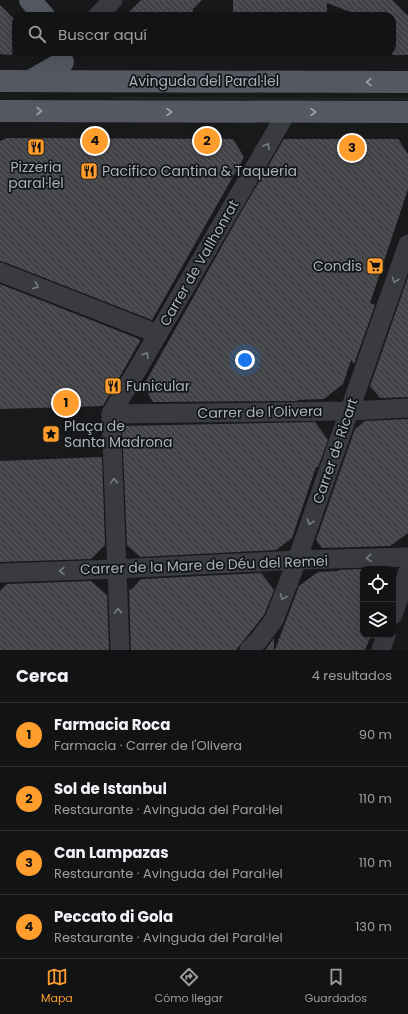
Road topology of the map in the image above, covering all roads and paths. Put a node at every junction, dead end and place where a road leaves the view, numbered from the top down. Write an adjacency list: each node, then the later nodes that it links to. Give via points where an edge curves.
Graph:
1 (30, 0): 3 (main road)
2 (113, 0): 4 (street)
3 (40, 12)
4 (101, 12)
5 (62, 57): 7 (main road); 8 (main road)
6 (0, 81): 8 (main road, Avinguda del Paral·lel)
7 (87, 81): 8 (main road, Avinguda del Paral·lel); 9 (main road, Avinguda del Paral·lel, one-way to 7)
8 (30, 82): 10 (main road)
9 (408, 82)
10 (0, 110): 11 (main road, one-way to 11)
11 (287, 112): 12 (main road, one-way to 12); 15 (street, Carrer de Vallhonrat, one-way to 11)
12 (408, 112)
13 (408, 244): 17 (street, Carrer de Ricart, one-way to 17)
14 (0, 272): 15 (street, one-way to 15)
15 (158, 334): 18 (street, Carrer de Vallhonrat, one-way to 15)
16 (408, 408): 17 (street, Carrer de l'Olivera)
17 (350, 411): 18 (street, Carrer de l'Olivera); 20 (street, Carrer de Ricart, one-way to 20)
18 (111, 414): 21 (street, one-way to 18)
19 (408, 557): 20 (street, Carrer de la Mare de Déu del Remei, one-way to 20)
20 (297, 560): 21 (street, Carrer de la Mare de Déu del Remei); 27 (street, Carrer de Ricart, one-way to 27, via 274,620)
21 (117, 569): 23 (street, Carrer de la Mare de Déu del Remei, one-way to 23); 26 (street, one-way to 21)
22 (408, 571): 24 (street)
23 (0, 573)
24 (396, 605)
25 (385, 638): 28 (street)
26 (120, 650)
27 (248, 650)
28 (381, 650)

